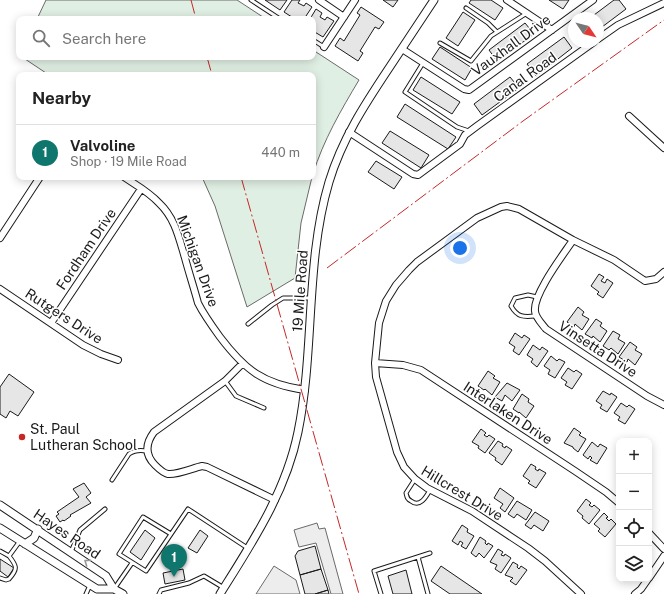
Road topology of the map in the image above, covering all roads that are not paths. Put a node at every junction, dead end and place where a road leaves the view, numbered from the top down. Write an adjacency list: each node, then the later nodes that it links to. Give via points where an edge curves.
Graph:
1 (251, 0): 10 (lane)
2 (319, 0): 11 (street)
3 (355, 0): 11 (street)
4 (434, 0): 19 (street, 19 Mile Road)
5 (507, 0): 9 (street)
6 (591, 0): 12 (street, Vauxhall Drive)
7 (664, 3): 14 (street, via 618,25)
8 (466, 8): 13 (lane)
9 (527, 13): 12 (street); 13 (lane)
10 (275, 16)
11 (344, 17): 17 (street)
12 (552, 30): 20 (street, Vauxhall Drive, via 469,90)
13 (497, 32): 16 (lane, via 471,61)
14 (604, 35)
15 (316, 42): 17 (lane)
16 (440, 43)
17 (324, 47)
18 (586, 48): 22 (street, Canal Road)
19 (402, 49): 20 (street, Vauxhall Drive); 23 (street, 19 Mile Road)
20 (423, 63): 22 (lane, via 405,92 457,127)
21 (630, 116): 24 (street)
22 (471, 131): 23 (street, Canal Road, via 460,144 416,175)
23 (349, 132): 33 (street, 19 Mile Road, via 337,159 324,203 316,243)
24 (664, 148)
25 (38, 180): 28 (street)
26 (128, 180): 27 (street, Michigan Drive)
27 (141, 189): 35 (street, Fordham Drive); 38 (street, Michigan Drive, via 159,202 174,223 202,312)
28 (0, 238)
29 (573, 240): 30 (street, Hillcrest Drive, via 614,260 642,279 656,279); 32 (street); 39 (street, Hillcrest Drive, via 533,216 511,207 501,207 477,218 417,262 396,285 383,309)
30 (664, 272)
31 (0, 289): 35 (street, Rutgers Drive)
32 (537, 297): 34 (street); 34 (lane, via 528,295 515,298 511,306 523,317)
33 (312, 298): 36 (lane, via 283,298); 41 (street, 19 Mile Road)
34 (536, 316): 42 (street, Vinsetta Drive, via 546,329)
35 (51, 322): 37 (street, Rutgers Drive, via 83,345)
36 (248, 324)
37 (118, 360)
38 (242, 364): 40 (street); 41 (street, Michigan Drive, via 269,381 288,388)
39 (375, 364): 45 (street, Hillcrest Drive, via 397,452 404,467); 49 (street, Interlaken Drive, via 403,365 422,370)
40 (225, 382): 43 (lane, via 236,396); 44 (street, via 154,432)
41 (305, 390): 48 (street, 19 Mile Road, via 293,454)
42 (664, 405)
43 (264, 408)
44 (146, 451): 46 (lane, via 133,451); 48 (street, via 150,460 164,473 207,467)
45 (415, 479): 47 (street, Hillcrest Drive); 47 (lane, via 406,493 414,504 420,503)
46 (112, 480)
47 (430, 490): 77 (street, Hillcrest Drive, via 458,502 528,548)
48 (275, 500): 57 (street, 19 Mile Road)
49 (616, 500)
50 (0, 505): 53 (street, Hayes Road)
51 (105, 509): 60 (lane, via 80,530)
52 (0, 528): 56 (street, Hayes Road)
53 (38, 529): 56 (street, via 34,538); 60 (street, Hayes Road)
54 (171, 534): 57 (lane, via 188,509); 65 (lane, via 146,571); 65 (lane, via 143,517 119,554)
55 (652, 536): 58 (street)
56 (22, 542): 62 (lane); 69 (street, Hayes Road)
57 (248, 549): 71 (street, 19 Mile Road)
58 (664, 549)
59 (0, 551): 62 (lane)
60 (71, 552): 70 (street, Hayes Road, one-way to 60, via 106,576)
61 (430, 553): 64 (lane)
62 (9, 556): 67 (lane, via 16,567 9,580)
63 (664, 556): 66 (street)
64 (418, 557): 75 (lane, via 374,571); 76 (lane)
65 (132, 563): 70 (lane)
66 (652, 574)
67 (0, 578)
68 (646, 582): 78 (street)
69 (90, 584): 70 (street, Hayes Road, via 97,589); 72 (lane)
70 (114, 589): 73 (street, Hayes Road)
71 (222, 591): 74 (lane, via 204,576 189,583 161,590)
72 (86, 594)
73 (123, 594)
74 (158, 594)
75 (381, 594)
76 (428, 594)
77 (581, 594)
78 (635, 594)

